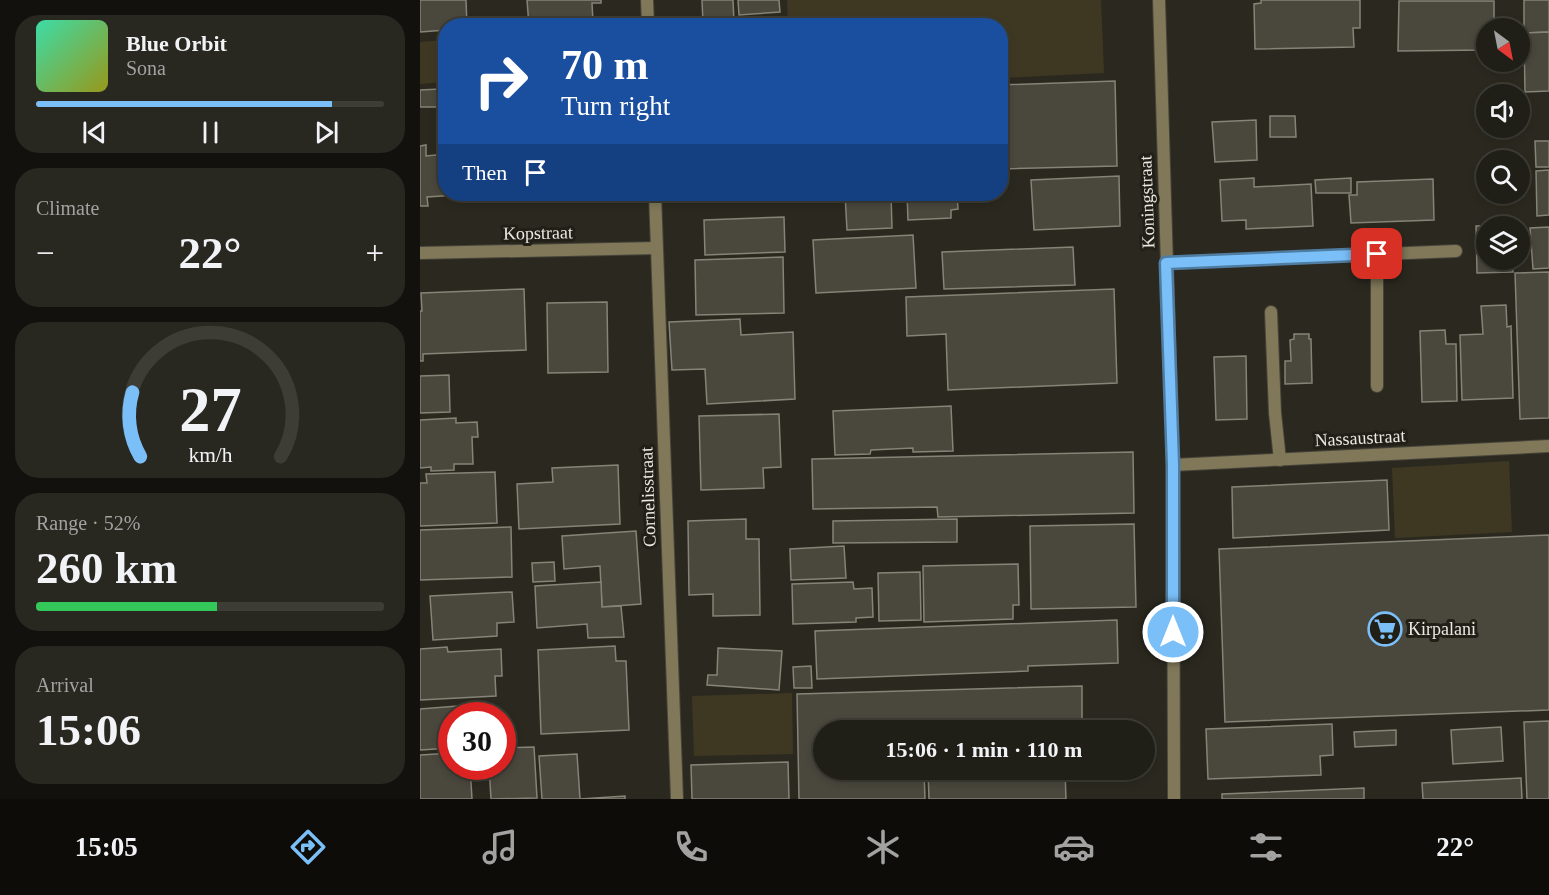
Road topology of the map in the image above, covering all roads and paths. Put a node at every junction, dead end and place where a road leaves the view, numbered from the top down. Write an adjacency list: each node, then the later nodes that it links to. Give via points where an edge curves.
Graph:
1 (647, 0): 3 (street)
2 (1159, 0): 9 (street, Koningstraat)
3 (648, 18)
4 (655, 201): 5 (street, Cornelisstraat)
5 (657, 248): 7 (street, Kopstraat); 15 (street, Cornelisstraat)
6 (1456, 251): 8 (street)
7 (420, 253)
8 (1377, 254): 9 (street); 11 (street)
9 (1166, 263): 14 (street, Koningstraat)
10 (1271, 312): 13 (street)
11 (1377, 386)
12 (1549, 446): 13 (street, Nassaustraat)
13 (1280, 460): 14 (street, Nassaustraat)
14 (1173, 465): 16 (street, Koningstraat)
15 (677, 799)
16 (1174, 799)

